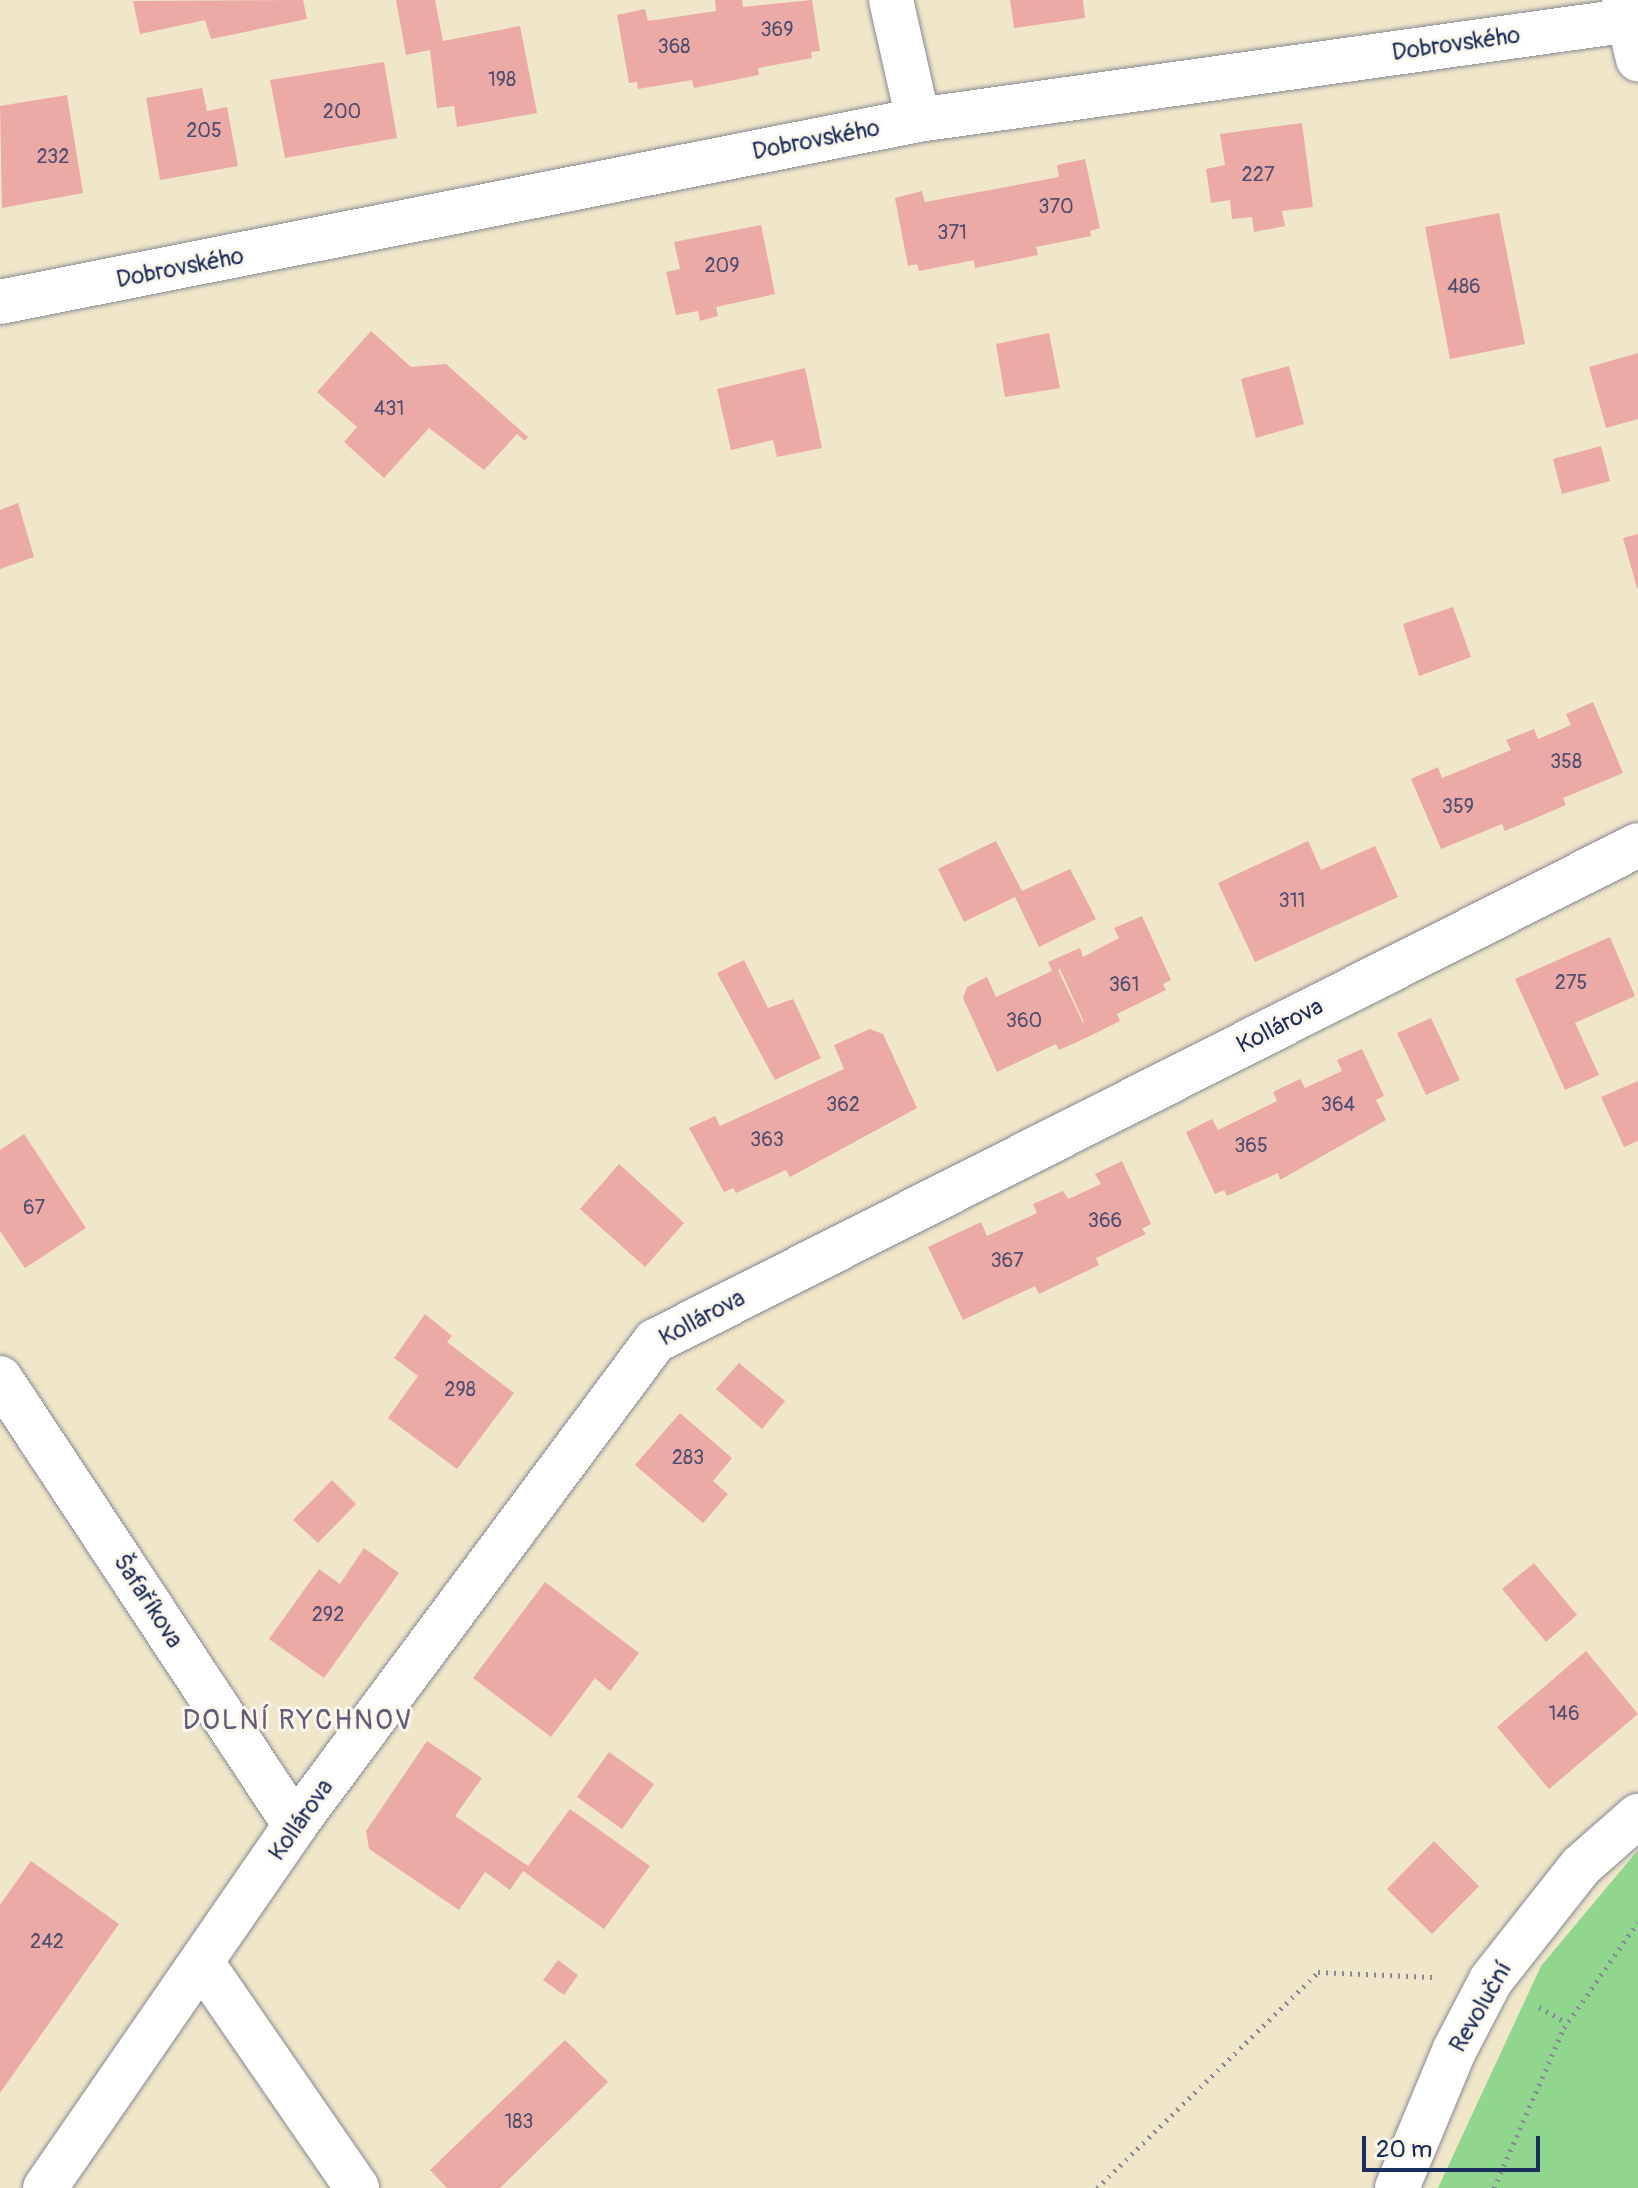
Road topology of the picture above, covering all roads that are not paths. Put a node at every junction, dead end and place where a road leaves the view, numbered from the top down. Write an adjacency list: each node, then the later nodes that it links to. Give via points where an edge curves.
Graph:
1 (891, 0): 3 (street)
2 (1632, 25): 3 (street, Dobrovského)
3 (918, 120): 4 (street, Dobrovského)
4 (0, 302)
5 (1638, 845): 8 (street, Kollárova, via 655,1341)
6 (0, 1378): 8 (street, Šafaříkova)
7 (1638, 1816): 12 (street, Revoluční, via 1581,1866 1491,1980 1454,2051)
8 (295, 1825): 9 (street, Kollárova)
9 (202, 1963): 10 (street, Kollárova); 11 (street)
10 (45, 2188)
11 (357, 2188)
12 (1397, 2188)

